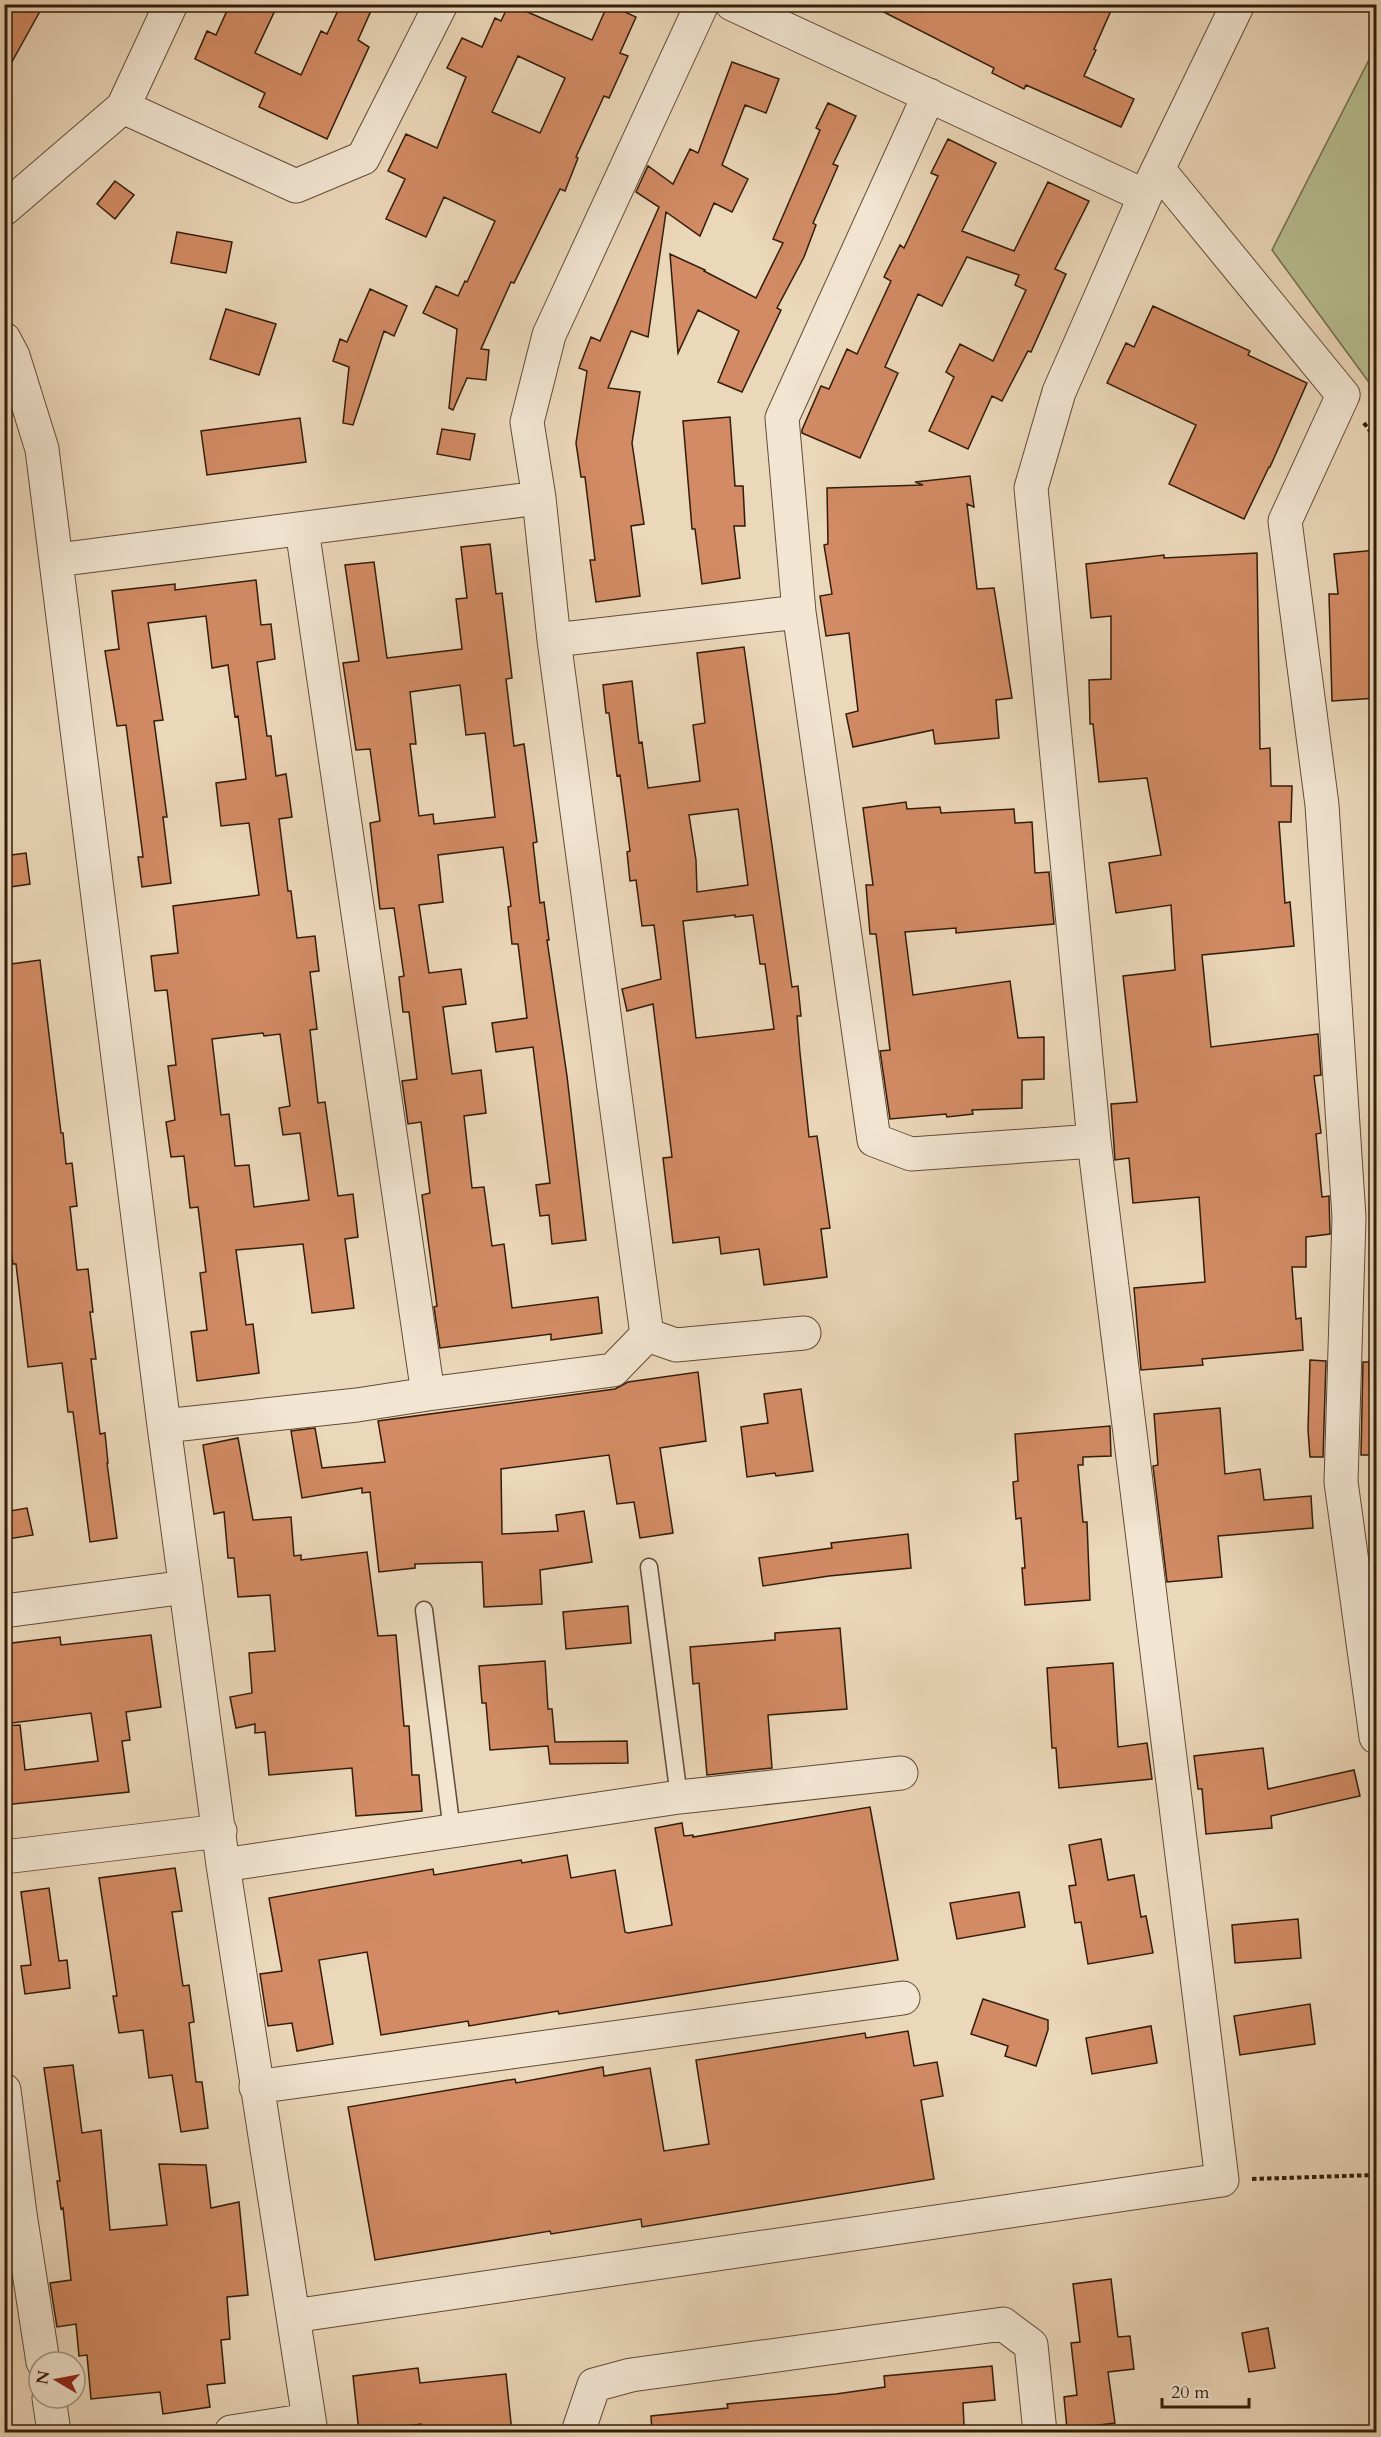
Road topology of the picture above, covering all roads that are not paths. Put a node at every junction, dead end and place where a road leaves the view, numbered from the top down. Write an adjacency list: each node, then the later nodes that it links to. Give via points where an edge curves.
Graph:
1 (171, 4): 7 (street)
2 (441, 4): 7 (street, via 363,158 296,186)
3 (702, 4): 11 (street, via 549,335 527,422)
4 (732, 4): 6 (street)
5 (1238, 4): 8 (street)
6 (929, 95): 8 (street); 14 (street, via 782,418)
7 (123, 107): 9 (street)
8 (1151, 183): 16 (street, via 1059,392 1031,488); 25 (street, via 1343,395 1285,521 1322,805 1349,1217 1341,1482)
9 (4, 209)
10 (4, 339): 13 (street, via 42,449)
11 (539, 498): 12 (street); 15 (street)
12 (302, 529): 13 (street); 19 (street)
13 (57, 560): 20 (street)
14 (799, 612): 15 (street); 16 (street, via 874,1140 911,1154)
15 (554, 640): 18 (street)
16 (1094, 1141): 36 (street, via 1221,2180)
17 (804, 1333): 18 (street, via 676,1345)
18 (647, 1335): 19 (street, via 613,1370)
19 (428, 1394): 20 (street)
20 (164, 1425): 22 (street)
21 (649, 1567): 27 (lane)
22 (186, 1587): 24 (street); 28 (street)
23 (424, 1610): 29 (lane)
24 (4, 1611)
25 (1377, 1737)
26 (901, 1773): 27 (street)
27 (679, 1797): 29 (street)
28 (220, 1831): 30 (street); 31 (street)
29 (452, 1831): 31 (street)
30 (4, 1857)
31 (223, 1865): 33 (street)
32 (903, 1998): 33 (street)
33 (256, 2087): 36 (street)
34 (4, 2090): 35 (street)
35 (12, 2215): 37 (street)
36 (293, 2316): 39 (street)
37 (40, 2350)
38 (51, 2410): 40 (street)
39 (310, 2426): 41 (street)
40 (54, 2433)
41 (231, 2433)
42 (578, 2433): 43 (street, via 594,2385 631,2375 1002,2324 1031,2345)
43 (1040, 2433)

